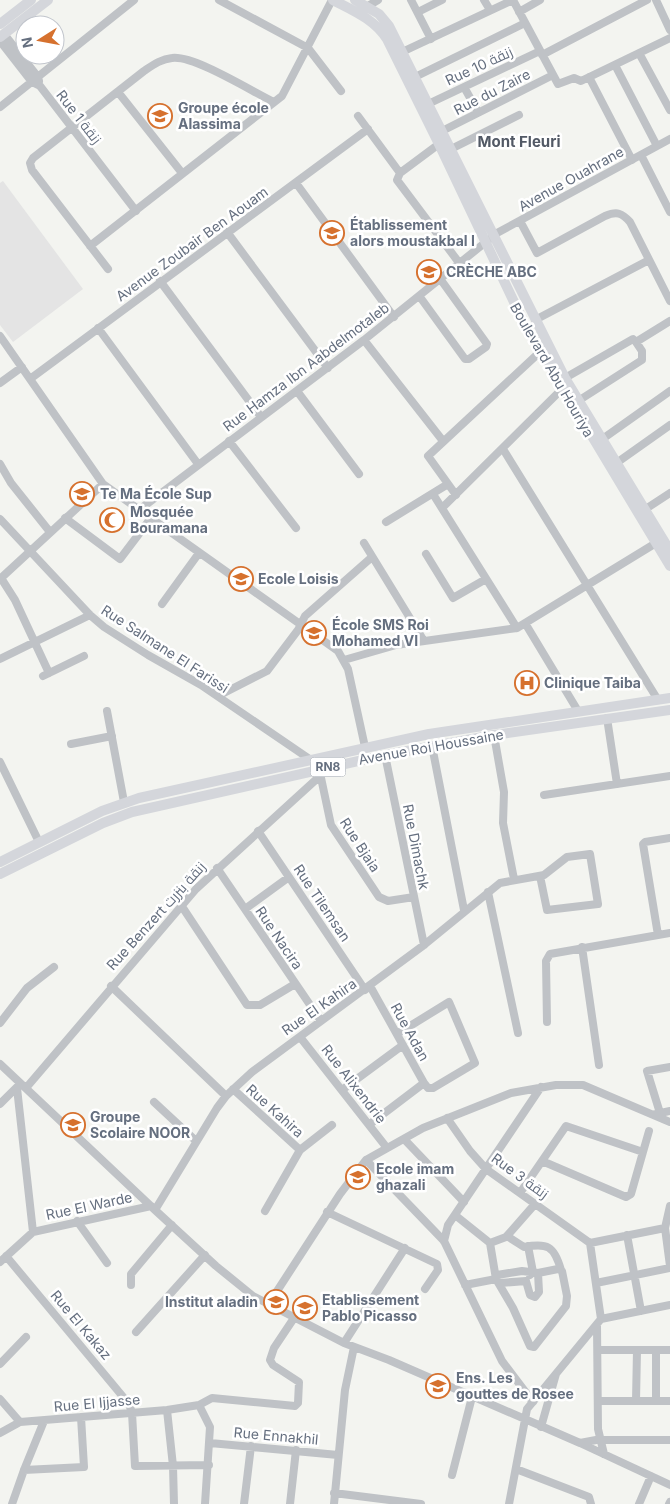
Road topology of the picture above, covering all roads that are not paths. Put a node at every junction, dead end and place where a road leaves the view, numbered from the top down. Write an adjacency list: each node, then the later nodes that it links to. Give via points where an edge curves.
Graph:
1 (32, 0): 23 (main road)
2 (48, 0): 23 (main road)
3 (134, 0): 34 (street)
4 (219, 0): 26 (street)
5 (332, 0): 14 (main road, Boulevard Abu Houriya); 26 (street)
6 (355, 0): 14 (main road, Boulevard Abu Houriya)
7 (412, 0): 16 (street)
8 (442, 0): 16 (street)
9 (484, 0): 15 (street)
10 (513, 0): 15 (street); 17 (street)
11 (540, 0): 17 (street)
12 (647, 0): 28 (street, Rue 10 زنقة)
13 (656, 0): 19 (street)
14 (371, 4): 18 (main road, Boulevard Abu Houriya); 20 (main road, Boulevard Abu Houriya)
15 (490, 10): 25 (street)
16 (418, 12): 25 (street)
17 (519, 12): 21 (street)
18 (383, 18): 20 (main road); 27 (main road, Boulevard Abu Houriya)
19 (668, 19): 22 (street)
20 (372, 21): 49 (main road, Boulevard Abu Houriya, via 387,40)
21 (525, 23): 28 (street); 32 (street)
22 (670, 30)
23 (1, 34): 34 (street, Rue 1 زنقة)
24 (670, 38): 29 (street)
25 (431, 39): 27 (street)
26 (308, 48): 36 (street); 38 (street, via 288,86)
27 (402, 52): 32 (main road, Boulevard Abu Houriya)
28 (541, 53): 31 (street); 35 (street, Rue 10 زنقة)
29 (639, 53): 30 (street); 41 (street)
30 (615, 65): 33 (street); 50 (street)
31 (553, 75): 33 (street, via 558,84); 42 (street, Rue du Zaire)
32 (415, 77): 39 (main road, Boulevard Abu Houriya)
33 (589, 77): 53 (street)
34 (37, 82): 40 (street); 45 (street, Rue 1 زنقة)
35 (464, 87): 39 (street, Rue 10 زنقة); 42 (street)
36 (341, 91)
37 (118, 92): 38 (street, via 157,62 180,58 195,62); 45 (street); 54 (street)
38 (274, 102): 54 (street)
39 (428, 104): 47 (main road, Boulevard Abu Houriya)
40 (0, 107)
41 (670, 110)
42 (478, 112): 47 (street, Rue du Zaire)
43 (519, 115): 51 (street)
44 (358, 116): 46 (street)
45 (72, 128): 58 (street, Rue 1 زنقة); 63 (street, via 33,158 30,167)
46 (368, 129): 55 (street); 56 (street, Avenue Zoubair Ben Aouam)
47 (442, 131): 51 (main road, Boulevard Abu Houriya)
48 (670, 140): 50 (street, Avenue Ouahrane)
49 (439, 144): 55 (street); 57 (main road, Boulevard Abu Houriya)
50 (657, 146): 52 (street, Avenue Ouahrane)
51 (451, 149): 57 (main road, Boulevard Abu Houriya)
52 (641, 155): 53 (street, Avenue Ouahrane); 59 (street)
53 (632, 160): 60 (street, Avenue Ouahrane)
54 (182, 173): 58 (street)
55 (400, 173): 65 (street, via 397,180)
56 (296, 184): 61 (street, Avenue Zoubair Ben Aouam); 71 (street)
57 (474, 207): 62 (main road, Boulevard Abu Houriya)
58 (136, 211): 63 (street)
59 (670, 212)
60 (520, 222): 62 (street, Avenue Ouahrane); 64 (street, via 537,253 617,212 630,222)
61 (227, 232): 68 (street, Avenue Zoubair Ben Aouam); 80 (street)
62 (490, 240): 65 (street, Rue Hamza Ibn Aabdelmotaleb); 72 (main road, Boulevard Abu Houriya); 78 (main road, Boulevard Abu Houriya, via 509,295)
63 (90, 246): 66 (street)
64 (649, 260): 70 (street); 72 (street)
65 (460, 264): 67 (street, Rue Hamza Ibn Aabdelmotaleb)
66 (108, 269)
67 (441, 280): 69 (street, Rue Hamza Ibn Aabdelmotaleb); 69 (street, via 486,347 466,359)
68 (160, 282): 74 (street, Avenue Zoubair Ben Aouam); 88 (street)
69 (420, 297): 71 (street, Rue Hamza Ibn Aabdelmotaleb)
70 (670, 301)
71 (394, 317): 76 (street, Rue Hamza Ibn Aabdelmotaleb)
72 (535, 320): 81 (main road, Boulevard Abu Houriya)
73 (670, 322): 77 (street)
74 (98, 328): 82 (street, Avenue Zoubair Ben Aouam); 95 (street)
75 (0, 336): 79 (street)
76 (364, 340): 80 (street, Rue Hamza Ibn Aabdelmotaleb); 92 (street)
77 (636, 342): 81 (street, via 633,339); 87 (street, via 642,351 642,360)
78 (541, 351): 84 (main road, Boulevard Abu Houriya); 92 (street)
79 (22, 367): 82 (street); 83 (street)
80 (328, 368): 85 (street, Rue Hamza Ibn Aabdelmotaleb)
81 (565, 378): 87 (main road, Boulevard Abu Houriya)
82 (30, 379): 98 (street)
83 (0, 383)
84 (562, 390): 93 (street); 113 (main road, Boulevard Abu Houriya)
85 (297, 391): 88 (street, Rue Hamza Ibn Aabdelmotaleb); 97 (street)
86 (670, 391): 90 (street)
87 (578, 401): 90 (main road, Boulevard Abu Houriya)
88 (261, 417): 91 (street, Rue Hamza Ibn Aabdelmotaleb)
89 (670, 424): 96 (street)
90 (601, 440): 96 (main road, Boulevard Abu Houriya)
91 (229, 441): 95 (street, Rue Hamza Ibn Aabdelmotaleb); 110 (street)
92 (443, 441): 99 (street, via 428,456)
93 (503, 449): 102 (street); 122 (street)
94 (0, 464): 111 (street)
95 (198, 464): 104 (street, Rue Hamza Ibn Aabdelmotaleb)
96 (615, 464): 105 (main road, Boulevard Abu Houriya)
97 (359, 474)
98 (103, 484): 104 (street); 106 (street)
99 (448, 484): 101 (street); 102 (street)
100 (670, 493): 105 (street)
101 (433, 494): 103 (street); 109 (street)
102 (456, 495): 103 (street)
103 (442, 508): 121 (street)
104 (140, 510): 107 (street)
105 (644, 510): 115 (main road, Boulevard Abu Houriya)
106 (65, 518): 107 (street, via 121,559); 111 (street)
107 (151, 518): 116 (street)
108 (0, 520): 114 (street, Rue Salmane El Farissi)
109 (386, 522)
110 (296, 528)
111 (50, 532): 114 (street)
112 (364, 543): 118 (street)
113 (656, 543): 119 (main road, Boulevard Abu Houriya); 122 (street)
114 (31, 550): 120 (street); 124 (street, Rue Salmane El Farissi)
115 (670, 551)
116 (199, 553): 123 (street); 126 (street)
117 (426, 554): 121 (street, via 453,598)
118 (372, 557): 126 (street, via 305,616); 128 (street)
119 (670, 566)
120 (0, 578): 129 (street, via 16,600)
121 (486, 579): 127 (street)
122 (587, 585): 125 (street); 135 (street)
123 (162, 604)
124 (90, 615): 129 (street); 133 (street, Rue Salmane El Farissi)
125 (525, 623): 127 (street); 138 (street)
126 (301, 625): 132 (street, via 329,644); 133 (street, via 267,671)
127 (517, 628): 128 (street)
128 (424, 641): 132 (street)
129 (35, 643): 130 (street, via 46,674); 131 (street)
130 (84, 656)
131 (0, 659)
132 (344, 660): 144 (street)
133 (218, 696): 146 (street, Rue Salmane El Farissi)
134 (670, 698): 135 (main road, Avenue Roi Houssaine / RN8)
135 (658, 700): 138 (main road, Avenue Roi Houssaine / RN8)
136 (670, 710): 139 (main road, Avenue Roi Houssaine / RN8)
137 (107, 711): 141 (street)
138 (578, 711): 144 (main road, Avenue Roi Houssaine / RN8)
139 (607, 718): 140 (main road, Avenue Roi Houssaine / RN8); 150 (street)
140 (494, 735): 143 (main road, Avenue Roi Houssaine / RN8); 161 (street, via 504,792 503,823)
141 (112, 736): 142 (street); 152 (street)
142 (71, 744)
143 (432, 746): 145 (main road, Avenue Roi Houssaine / RN8); 166 (street)
144 (366, 747): 146 (main road, Avenue Roi Houssaine / RN8)
145 (385, 755): 148 (main road, Avenue Roi Houssaine / RN8); 163 (street, Rue Dimachk)
146 (311, 760): 152 (main road, Avenue Roi Houssaine / RN8)
147 (0, 762): 155 (street)
148 (319, 772): 153 (street, Rue Benzert زنقة بنزرت); 158 (main road, Avenue Roi Houssaine / RN8, via 117,817); 163 (street, Rue Bjaia, via 331,826 379,896 388,901)
149 (670, 776): 150 (street)
150 (617, 784): 151 (street)
151 (544, 795)
152 (124, 802): 155 (main road, Avenue Roi Houssaine / RN8)
153 (258, 831): 157 (street, Rue Benzert زنقة بنزرت); 160 (street, Rue Tilemsan)
154 (670, 838): 168 (street, via 643,844)
155 (39, 842): 156 (main road, Avenue Roi Houssaine / RN8)
156 (0, 862)
157 (217, 868): 164 (street, Rue Benzert زنقة بنزرت); 165 (street, Rue Nacira)
158 (0, 874)
159 (540, 876): 159 (street, via 567,857 590,854 598,904 547,910); 161 (street, Rue El Kahira)
160 (289, 877): 165 (street); 174 (street, Rue Tilemsan)
161 (514, 879): 162 (street, Rue El Kahira, via 500,882)
162 (488, 892): 166 (street, Rue El Kahira); 178 (street)
163 (414, 896): 169 (street, Rue Dimachk)
164 (181, 905): 172 (street, via 247,1005 260,1005); 173 (street, Rue Benzert زنقة بنزرت)
165 (245, 909): 172 (street, Rue Nacira)
166 (464, 910): 169 (street, Rue El Kahira)
167 (670, 933): 168 (street)
168 (658, 935): 170 (street)
169 (424, 945): 174 (street, Rue El Kahira)
170 (582, 947): 176 (street, via 550,954 547,958); 183 (street)
171 (54, 967): 177 (street, via 27,988)
172 (295, 984): 175 (street, Rue Nacira)
173 (111, 986): 185 (street, Rue Benzert زنقة بنزرت); 190 (street)
174 (368, 988): 175 (street, Rue El Kahira); 179 (street, Rue Adan)
175 (321, 1021): 180 (street, Rue El Kahira)
176 (547, 1022)
177 (0, 1023)
178 (518, 1033)
179 (396, 1034): 181 (street, Rue Adan); 186 (street, via 451,1002 475,1063 471,1068)
180 (300, 1036): 188 (street, Rue El Kahira); 189 (street, Rue Alixendrie)
181 (403, 1045): 186 (street, Rue Adan); 189 (street)
182 (0, 1064): 185 (street)
183 (599, 1065)
184 (670, 1068): 194 (street, via 647,1071)
185 (21, 1086): 192 (street, Rue Benzert زنقة بنزرت); 212 (street); 219 (street)
186 (426, 1086): 197 (street)
187 (541, 1087): 194 (street, via 583,1085); 195 (street, via 511,1093); 207 (street)
188 (233, 1089): 190 (street, Rue El Kahira); 203 (street, Rue Kahira)
189 (342, 1090): 197 (street, Rue Alixendrie)
190 (226, 1096): 201 (street, Rue El Kahira)
191 (154, 1102): 201 (street)
192 (0, 1104)
193 (670, 1111): 194 (street)
194 (656, 1114): 196 (street)
195 (447, 1118): 200 (street); 207 (street, Rue 3 زنقة)
196 (670, 1122)
197 (370, 1124): 202 (street, Rue Alixendrie)
198 (332, 1125): 203 (street)
199 (649, 1131): 204 (street)
200 (404, 1138): 202 (street); 209 (street)
201 (196, 1141): 212 (street, Rue El Kahira)
202 (387, 1148): 205 (street)
203 (300, 1150): 213 (street)
204 (643, 1152): 206 (street, via 566,1126); 206 (street, via 631,1194 626,1197)
205 (366, 1160): 214 (street); 222 (street)
206 (542, 1161): 208 (street)
207 (486, 1169): 208 (street, Rue 3 زنقة); 209 (street)
208 (520, 1193): 210 (street, Rue 3 زنقة)
209 (464, 1202): 215 (street)
210 (536, 1204): 221 (street); 224 (street, Rue 3 زنقة)
211 (670, 1206): 218 (street)
212 (153, 1208): 216 (street, Rue El Warde); 217 (street)
213 (265, 1211)
214 (327, 1212): 226 (street); 241 (street)
215 (455, 1215): 222 (street, via 448,1225); 223 (street)
216 (77, 1221): 219 (street, Rue El Warde); 230 (street)
217 (172, 1225): 227 (street); 239 (street, via 131,1274)
218 (665, 1228): 220 (street); 231 (street)
219 (33, 1232): 228 (street)
220 (627, 1235): 224 (street); 234 (street)
221 (507, 1236): 223 (street); 225 (street, via 519,1245)
222 (444, 1241): 238 (street)
223 (490, 1243): 235 (street)
224 (590, 1243): 237 (street)
225 (528, 1246): 232 (street, via 538,1244 548,1248); 233 (street)
226 (405, 1248): 240 (street, via 438,1266); 251 (street)
227 (205, 1255): 241 (street, via 233,1281); 247 (street)
228 (6, 1256): 229 (street); 268 (street, Rue El Kakaz, via 87,1351)
229 (0, 1262)
230 (107, 1263)
231 (670, 1267): 234 (street)
232 (561, 1270): 233 (street); 250 (street, via 567,1303)
233 (536, 1273): 235 (street, via 522,1271); 236 (street); 236 (street, via 540,1289 536,1296 530,1295)
234 (633, 1275): 237 (street); 243 (street)
235 (498, 1279): 236 (street); 238 (street); 248 (street)
236 (526, 1281)
237 (596, 1283): 245 (street)
238 (465, 1285): 265 (street, via 502,1361)
239 (131, 1286)
240 (425, 1289)
241 (268, 1305): 244 (street)
242 (670, 1306): 243 (street)
243 (641, 1311): 245 (street)
244 (294, 1318): 251 (street); 266 (street, Rue El Ijjasse, via 270,1360 272,1365 299,1382 296,1405 288,1407 212,1398)
245 (601, 1319): 246 (street)
246 (597, 1326): 253 (street); 258 (street)
247 (136, 1332)
248 (525, 1333): 250 (street); 250 (street, via 532,1347)
249 (26, 1337): 257 (street)
250 (542, 1338)
251 (344, 1343): 252 (street)
252 (354, 1347): 259 (street); 282 (street, via 345,1390)
253 (598, 1350): 254 (street); 263 (street)
254 (637, 1350): 255 (street); 264 (street)
255 (656, 1350): 256 (street); 261 (street)
256 (670, 1350)
257 (0, 1364)
258 (556, 1374): 265 (street); 273 (street)
259 (472, 1397): 270 (street); 287 (street)
260 (0, 1399): 272 (street)
261 (656, 1400): 262 (street); 264 (street)
262 (670, 1400)
263 (598, 1401): 264 (street); 275 (street)
264 (636, 1401)
265 (533, 1402): 270 (street)
266 (198, 1405): 267 (street, Rue El Ijjasse); 277 (street, via 210,1427)
267 (167, 1410): 268 (street, Rue El Ijjasse); 284 (street)
268 (132, 1412): 269 (street, Rue El Ijjasse); 284 (street, via 135,1466)
269 (81, 1417): 271 (street, Rue El Ijjasse); 286 (street, via 84,1467)
270 (524, 1420): 273 (street); 285 (street)
271 (44, 1421): 272 (street, Rue El Ijjasse); 286 (street)
272 (20, 1422): 274 (street, Rue El Ijjasse)
273 (541, 1427): 278 (street)
274 (0, 1433)
275 (599, 1440): 276 (street); 278 (street); 281 (street)
276 (670, 1440)
277 (210, 1443): 279 (street, Rue Ennakhil); 283 (street)
278 (580, 1443): 281 (street)
279 (251, 1446): 280 (street, Rue Ennakhil); 294 (street)
280 (296, 1450): 282 (street, Rue Ennakhil); 295 (street)
281 (604, 1454): 288 (street)
282 (338, 1455): 290 (street)
283 (210, 1465): 284 (street); 293 (street)
284 (173, 1466): 292 (street)
285 (516, 1469): 298 (street); 299 (street, via 589,1497)
286 (24, 1470): 291 (street)
287 (452, 1475)
288 (651, 1476): 289 (street); 300 (street)
289 (670, 1485)
290 (334, 1494): 296 (street); 297 (street)
291 (12, 1504)
292 (174, 1504)
293 (206, 1504)
294 (244, 1504)
295 (290, 1504)
296 (334, 1504)
297 (421, 1504)
298 (509, 1504)
299 (591, 1504)
300 (638, 1504)

